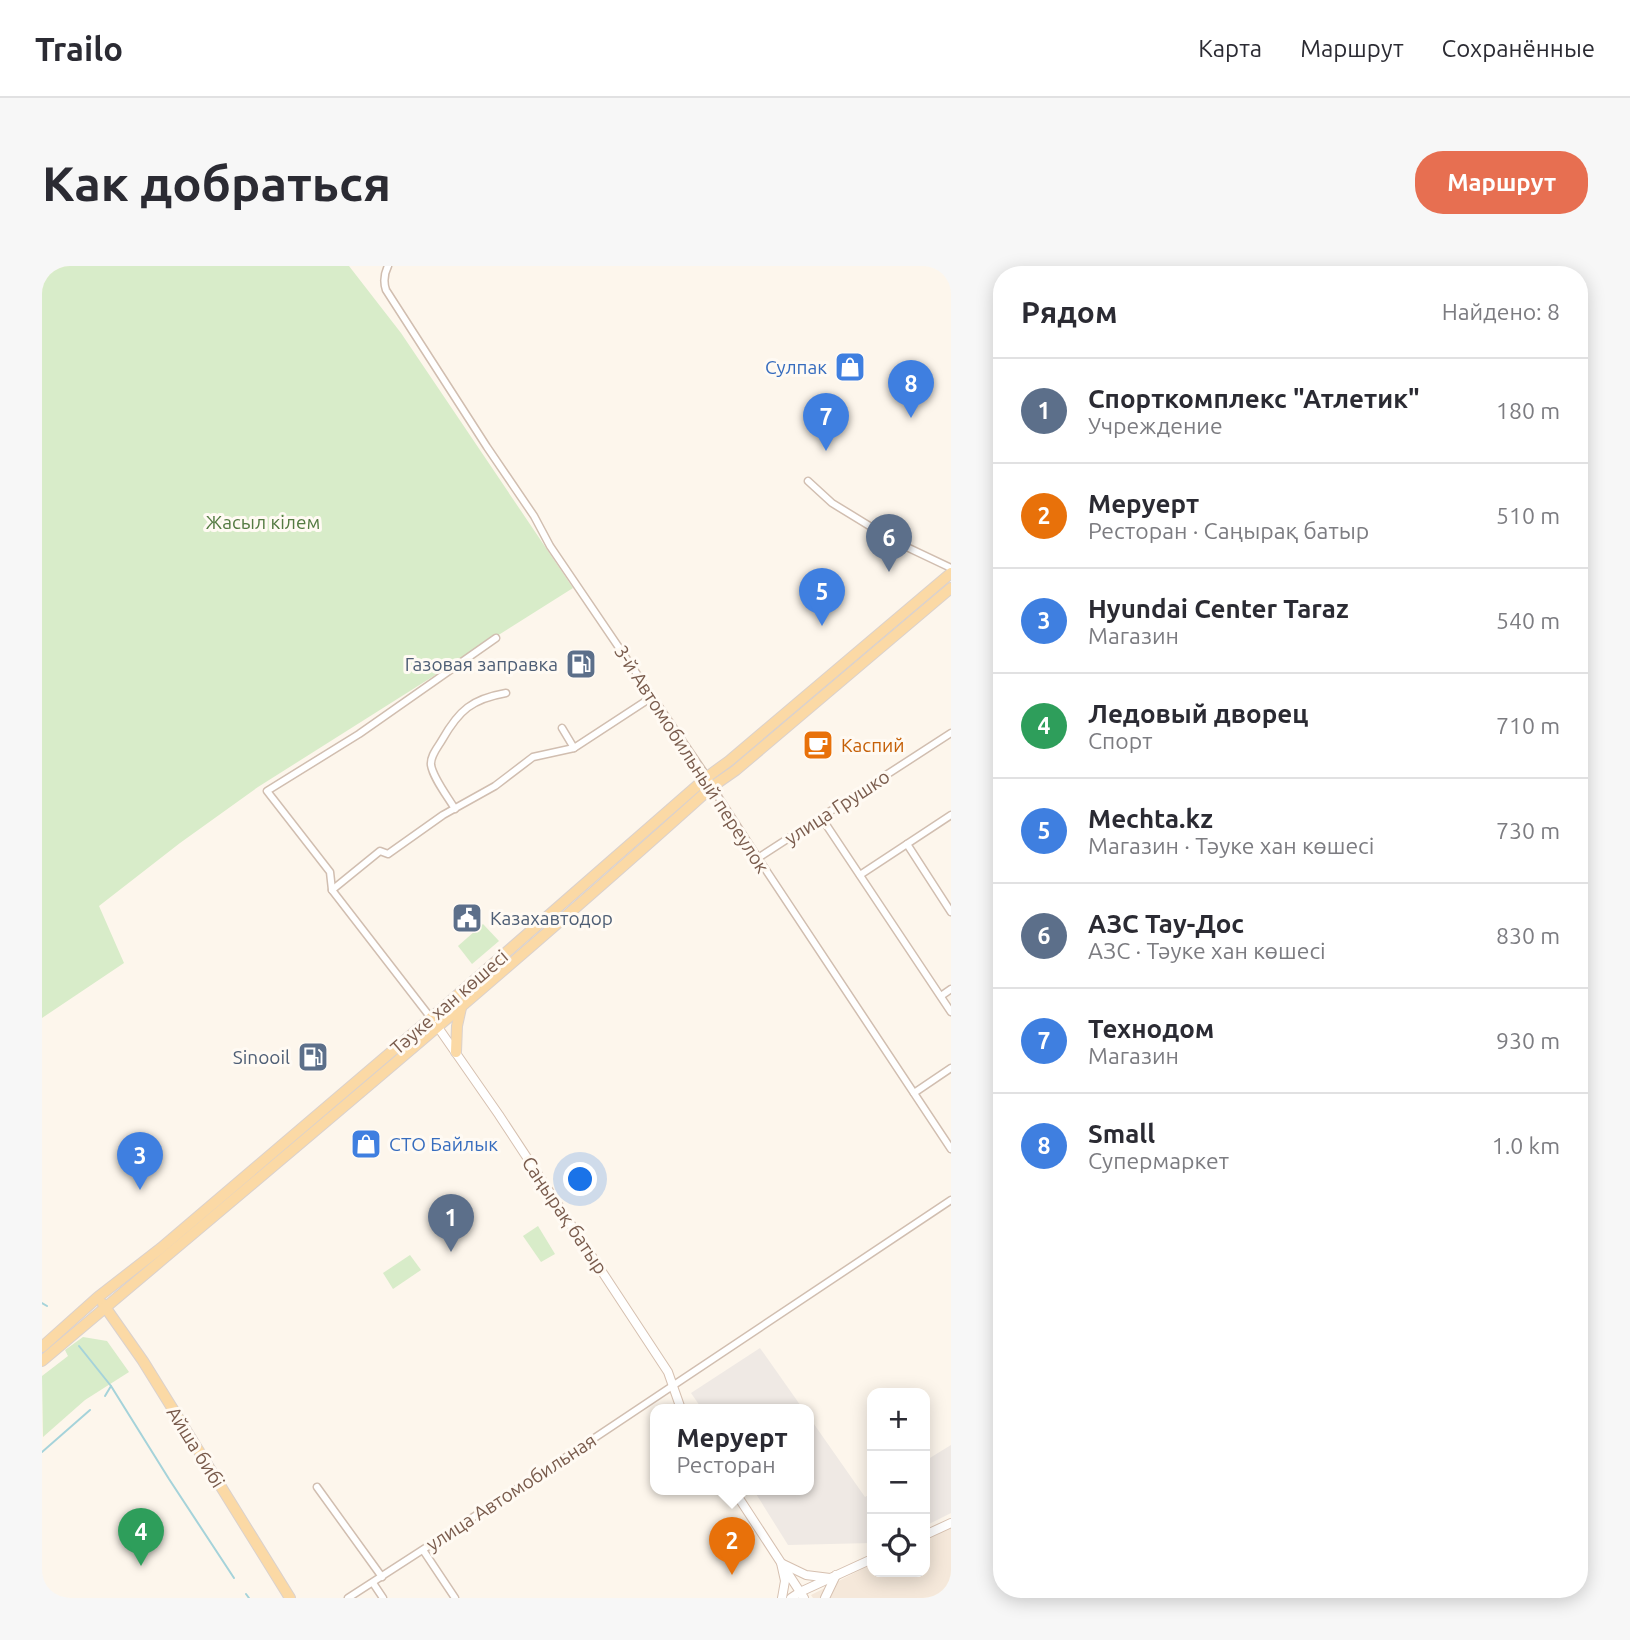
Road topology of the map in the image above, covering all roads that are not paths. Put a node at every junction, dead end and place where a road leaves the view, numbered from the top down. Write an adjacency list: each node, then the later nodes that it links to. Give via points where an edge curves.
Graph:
1 (388, 266): 9 (street, 3-й Автомобильный переулок, via 386,289)
2 (808, 481): 3 (street, via 832,503 894,541)
3 (951, 568)
4 (951, 573): 13 (main road, Тәуке хан көшесі)
5 (951, 587): 6 (main road, Тәуке хан көшесі)
6 (946, 597): 13 (main road, Тәуке хан көшесі, via 736,770)
7 (496, 638): 20 (street, via 359,734 267,791 330,872)
8 (506, 693): 14 (street, via 475,702 459,713 434,753 431,764 438,783)
9 (652, 697): 12 (street); 13 (street, 3-й Автомобильный переулок)
10 (562, 728): 12 (street)
11 (951, 733): 16 (street, улица Грушко)
12 (574, 748): 14 (street, via 533,757)
13 (710, 782): 18 (street, 3-й Автомобильный переулок); 24 (main road, Тәуке хан көшесі, via 620,870); 26 (main road, Тәуке хан көшесі)
14 (455, 808): 20 (street, via 388,854 380,851)
15 (951, 815): 17 (street)
16 (821, 817): 18 (street, улица Грушко); 19 (street)
17 (907, 845): 19 (street); 21 (street)
18 (758, 858): 30 (street, 3-й Автомобильный переулок)
19 (860, 875): 23 (street)
20 (332, 890): 26 (street)
21 (951, 912)
22 (951, 989): 23 (street)
23 (941, 996): 25 (street)
24 (461, 1007): 27 (main road, Тәуке хан көшесі); 28 (main road)
25 (951, 1012)
26 (431, 1018): 27 (street, Саңырақ батыр); 33 (main road, Тәуке хан көшесі)
27 (438, 1027): 28 (street, Саңырақ батыр); 34 (main road, Тәуке хан көшесі)
28 (456, 1052): 37 (street, Саңырақ батыр, via 599,1265)
29 (951, 1068): 30 (street)
30 (914, 1093): 31 (street, 3-й Автомобильный переулок)
31 (951, 1149)
32 (951, 1200): 37 (street, улица Автомобильная)
33 (98, 1297): 34 (main road, Айша бибі); 35 (main road, Тәуке хан көшесі)
34 (105, 1308): 36 (main road, Тәуке хан көшесі); 50 (main road, Айша бибі, via 143,1361)
35 (42, 1347)
36 (42, 1361)
37 (672, 1385): 38 (street, Саңырақ батыр); 43 (street, улица Автомобильная)
38 (679, 1404)
39 (317, 1487): 46 (street)
40 (737, 1495): 45 (street)
41 (951, 1523): 42 (street)
42 (930, 1533)
43 (423, 1550): 46 (street, улица Автомобильная); 53 (street)
44 (867, 1561): 47 (street)
45 (781, 1563): 47 (street, via 806,1575); 49 (street); 54 (street)
46 (382, 1577): 48 (street, улица Автомобильная)
47 (833, 1577): 49 (street); 56 (street)
48 (373, 1583): 51 (street, улица Автомобильная); 52 (street)
49 (802, 1595): 55 (street)
50 (290, 1598)
51 (348, 1598)
52 (383, 1598)
53 (455, 1598)
54 (782, 1598)
55 (791, 1598)
56 (825, 1598)

